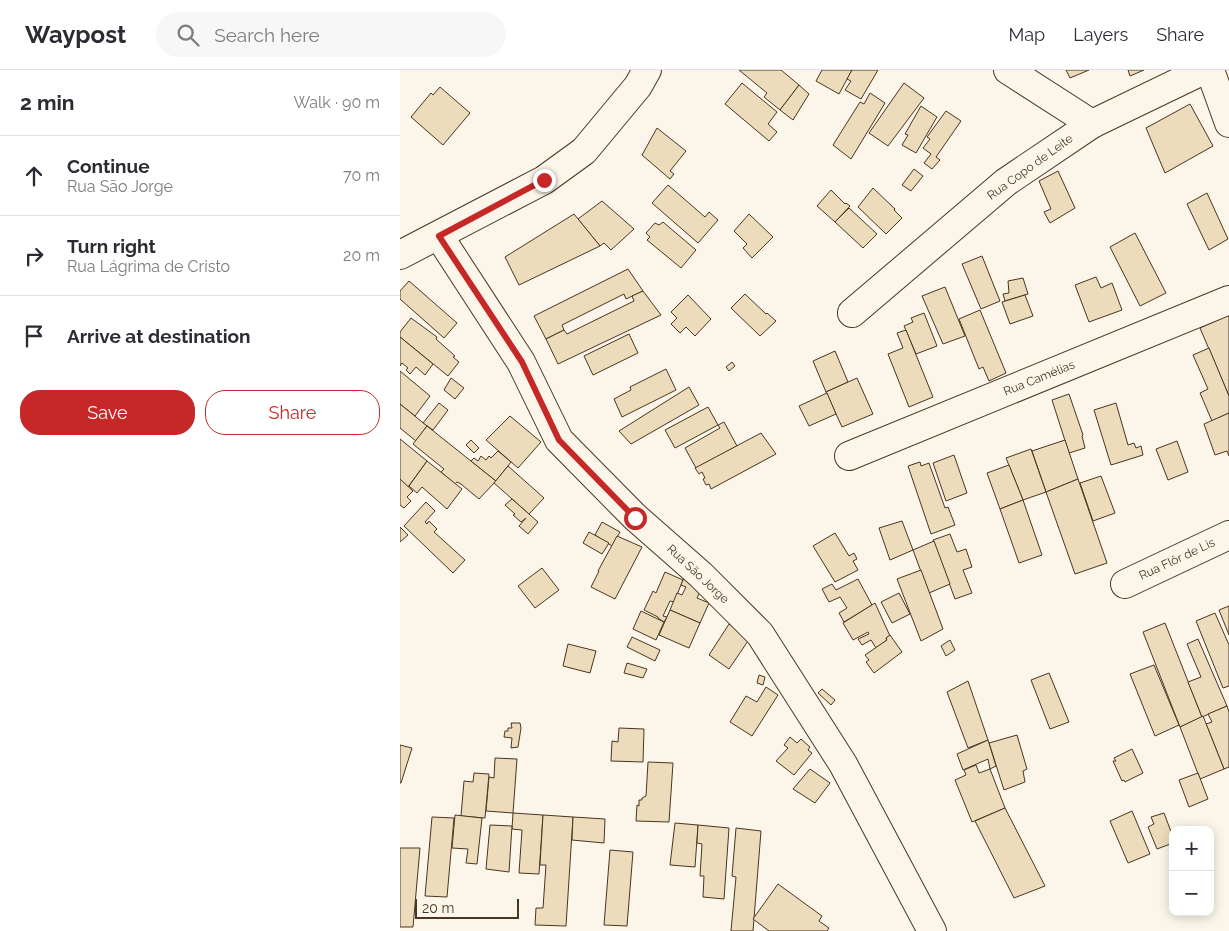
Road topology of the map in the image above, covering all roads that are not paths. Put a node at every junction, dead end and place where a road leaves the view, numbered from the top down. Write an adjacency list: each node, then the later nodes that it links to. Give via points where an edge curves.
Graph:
1 (647, 70): 7 (street, via 638,86 584,151 544,180)
2 (1008, 70): 6 (street)
3 (1204, 70): 6 (street, Rua Copo de Leite)
4 (1210, 70): 5 (street)
5 (1229, 123)
6 (1092, 124): 10 (street, Rua Copo de Leite, via 1006,182)
7 (439, 236): 8 (street); 14 (street, Rua São Jorge, via 522,362 559,440 635,518 760,634 843,764)
8 (400, 255)
9 (1229, 300): 11 (street, Rua Camélias)
10 (852, 313)
11 (849, 456)
12 (1229, 535): 13 (street, Rua Flôr de Lis)
13 (1125, 584)
14 (932, 931)

